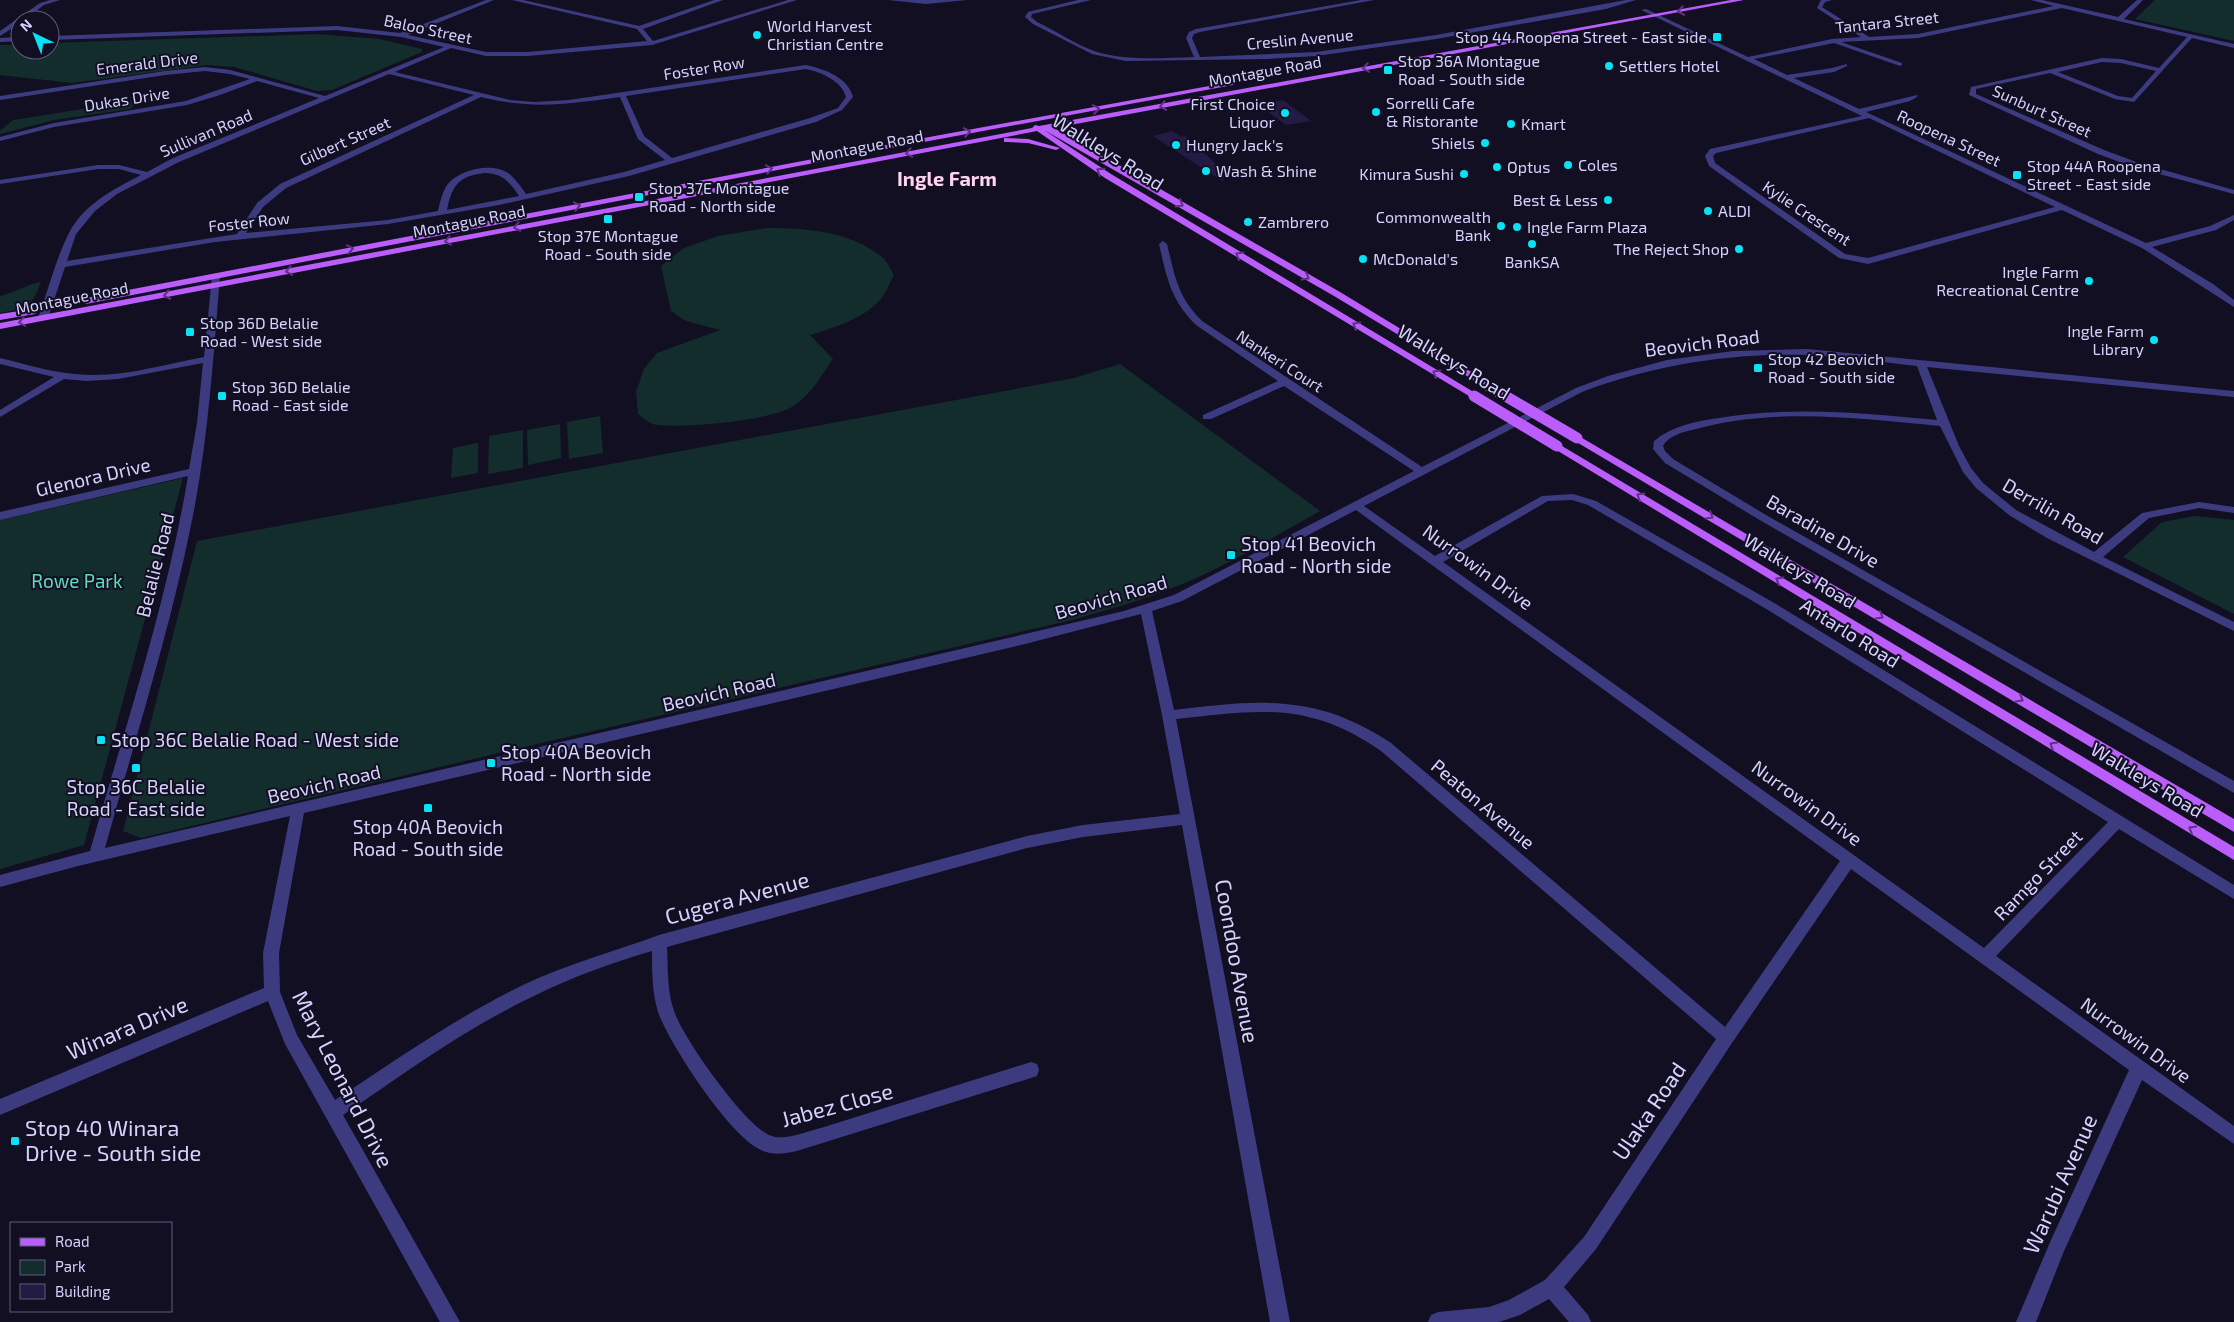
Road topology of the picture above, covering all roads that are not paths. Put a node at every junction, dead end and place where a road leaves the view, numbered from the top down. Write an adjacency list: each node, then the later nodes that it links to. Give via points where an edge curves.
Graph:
1 (57, 0): 22 (street, via 42,4)
2 (491, 0): 23 (street)
3 (515, 0): 21 (street)
4 (720, 0): 21 (street)
5 (794, 0): 28 (street, Baloo Street)
6 (890, 0): 7 (street)
7 (964, 0)
8 (1088, 0): 16 (street)
9 (1371, 0): 33 (street, via 1198,30 1189,38)
10 (1633, 0): 33 (street, Creslin Avenue, via 1530,21 1370,46 1291,56)
11 (1701, 0): 18 (main road)
12 (1741, 0): 19 (main road, Montague Road, one-way to 19)
13 (1829, 0): 26 (street, via 1818,7)
14 (2034, 0): 17 (street)
15 (2140, 0): 20 (street)
16 (1076, 1): 33 (street, Creslin Avenue, via 1037,10 1028,17 1082,48 1106,56 1139,60)
17 (2060, 7): 20 (street); 26 (street, Tantara Street, via 1918,36)
18 (1644, 10): 19 (street, Roopena Street); 31 (main road)
19 (1655, 16): 32 (street, Roopena Street); 48 (main road, Montague Road, one-way to 48)
20 (2119, 20): 24 (street)
21 (638, 28): 28 (street)
22 (0, 34)
23 (401, 35): 25 (street, Baloo Street, via 358,29 311,28); 30 (street, Baloo Street)
24 (2191, 36): 29 (street); 36 (street)
25 (60, 38)
26 (1868, 39): 27 (street, Tantara Street)
27 (1832, 41): 32 (street, Tantara Street); 34 (street)
28 (652, 43): 30 (street, Baloo Street, via 515,55)
29 (2234, 46)
30 (449, 47): 38 (street, Sullivan Road)
31 (1405, 54)
32 (1747, 58): 39 (street, Roopena Street)
33 (1198, 59)
34 (1900, 64)
35 (1845, 65): 39 (street, via 1834,70)
36 (2161, 70): 37 (street, Sunburt Street, via 2102,60); 37 (street, via 2134,100 2117,98)
37 (2050, 71): 60 (street, Sunburt Street, via 1973,88 1972,95 2128,162)
38 (388, 72): 43 (street, Foster Row); 46 (street, Sullivan Road)
39 (1786, 77): 47 (street, Roopena Street)
40 (257, 80): 45 (street, Emerald Drive, via 227,71 196,69); 46 (street, Emerald Drive); 53 (street, Dukas Drive, via 182,104 54,125)
41 (1237, 83): 50 (main road, Montague Road, one-way to 41)
42 (622, 94): 43 (street, Foster Row, via 534,104); 57 (street, via 641,137); 57 (street, Foster Row, via 806,67 819,70 850,91 845,105 829,115)
43 (480, 95): 65 (street, Gilbert Street, via 283,186 260,204)
44 (1915, 96): 47 (street)
45 (0, 98)
46 (326, 98): 58 (street, Sullivan Road)
47 (1859, 111): 49 (street, Roopena Street)
48 (1122, 113): 51 (main road, Montague Road); 55 (main road, via 1086,123 1075,131)
49 (1870, 116): 62 (street, Roopena Street); 62 (street, Kylie Crescent, via 1713,151 1709,156 1712,164 1842,256 1868,261)
50 (1031, 121): 51 (main road, Walkleys Road); 52 (main road, Walkleys Road); 69 (main road, Montague Road, one-way to 50)
51 (1049, 127): 52 (main road, Montague Road); 55 (main road, Walkleys Road)
52 (1036, 129): 54 (main road, Montague Road); 56 (main road, Walkleys Road)
53 (0, 139)
54 (957, 144): 56 (main road, via 1028,141 1051,146); 69 (main road, Montague Road, one-way to 69)
55 (1078, 144): 97 (main road, Walkleys Road, one-way to 97, bridge)
56 (1083, 160): 98 (main road, Walkleys Road, one-way to 56, bridge)
57 (671, 161): 61 (street, Foster Row)
58 (146, 174): 59 (street, via 98,166); 68 (street, Sullivan Road, via 114,192 86,215 72,234)
59 (0, 182)
60 (2234, 192)
61 (524, 198): 63 (street, Foster Row); 63 (street, via 504,174 478,172 452,184)
62 (2064, 207): 67 (street, Roopena Street)
63 (442, 213): 65 (street, Foster Row)
64 (2234, 217): 67 (street, via 2213,228)
65 (240, 236): 68 (street, Foster Row)
66 (1163, 244): 78 (street, Nankeri Court, via 1175,292 1189,314 1219,339)
67 (2145, 246): 70 (street, Roopena Street)
68 (61, 265): 71 (street, Sullivan Road)
69 (216, 281): 71 (main road, Montague Road); 74 (street, Belalie Road)
70 (2234, 304)
71 (45, 314): 72 (main road, Montague Road); 73 (main road, Montague Road, one-way to 73)
72 (0, 318)
73 (0, 326)
74 (209, 359): 77 (street, via 105,377); 84 (street, Belalie Road)
75 (0, 361): 77 (street)
76 (1920, 362): 79 (street, Beovich Road); 82 (street, Derrilin Road); 83 (street, Beovich Road, via 1807,352 1704,357 1649,366 1579,390)
77 (64, 375): 80 (street)
78 (1284, 382): 81 (street); 83 (street, Nankeri Court)
79 (2234, 394)
80 (0, 414)
81 (1207, 417)
82 (1946, 424): 88 (street, Derrilin Road, via 1967,470 1992,497 2018,516); 93 (street, Baradine Drive, via 1819,412 1752,415 1697,425 1670,434 1658,443 1658,448 1669,461 1762,517)
83 (1421, 471): 85 (street, Beovich Road)
84 (194, 472): 87 (street, Glenora Drive); 99 (street, Belalie Road, via 178,562)
85 (1356, 504): 89 (street, Nurrowin Drive); 90 (street, Beovich Road, via 1203,586)
86 (2234, 510): 88 (street, via 2199,506 2146,515)
87 (0, 516)
88 (2096, 557): 91 (street, Derrilin Road)
89 (1435, 561): 96 (street, Antarlo Road, via 1546,498 1565,496 1583,500 1732,583); 100 (street, Nurrowin Drive)
90 (1146, 610): 92 (street, Coondoo Avenue); 94 (street, Beovich Road)
91 (2234, 627)
92 (1170, 716): 95 (street, Coondoo Avenue); 106 (street, Peaton Avenue, via 1228,709 1286,708 1322,714 1367,734)
93 (2234, 788)
94 (298, 809): 99 (street, Beovich Road); 105 (street, Mary Leonard Drive, via 271,953)
95 (1188, 818): 103 (street, Cugera Avenue, via 1036,840); 114 (street, Coondoo Avenue)
96 (2118, 822): 102 (street, Antarlo Road); 104 (street, Ramgo Street)
97 (2234, 826)
98 (2234, 854)
99 (96, 856): 101 (street, Beovich Road)
100 (1850, 858): 104 (street, Nurrowin Drive); 106 (street, Ulaka Road)
101 (0, 881)
102 (2234, 893)
103 (659, 942): 108 (street, Jabez Close, via 662,995 676,1036 740,1120 764,1142 790,1144 821,1136); 110 (street, Cugera Avenue, via 591,964 526,992 451,1034)
104 (1986, 956): 107 (street, Nurrowin Drive)
105 (272, 992): 109 (street, Winara Drive); 110 (street, Mary Leonard Drive, via 291,1039)
106 (1726, 1038): 112 (street, Ulaka Road, via 1590,1243)
107 (2139, 1067): 111 (street, Nurrowin Drive); 117 (street, Warubi Avenue)
108 (1031, 1070)
109 (0, 1107)
110 (332, 1112): 113 (street, Mary Leonard Drive)
111 (2234, 1136)
112 (1552, 1287): 115 (street, Ulaka Road, via 1514,1308 1489,1316); 116 (street)
113 (450, 1322)
114 (1280, 1322)
115 (1438, 1322)
116 (1581, 1322)
117 (2026, 1322)

